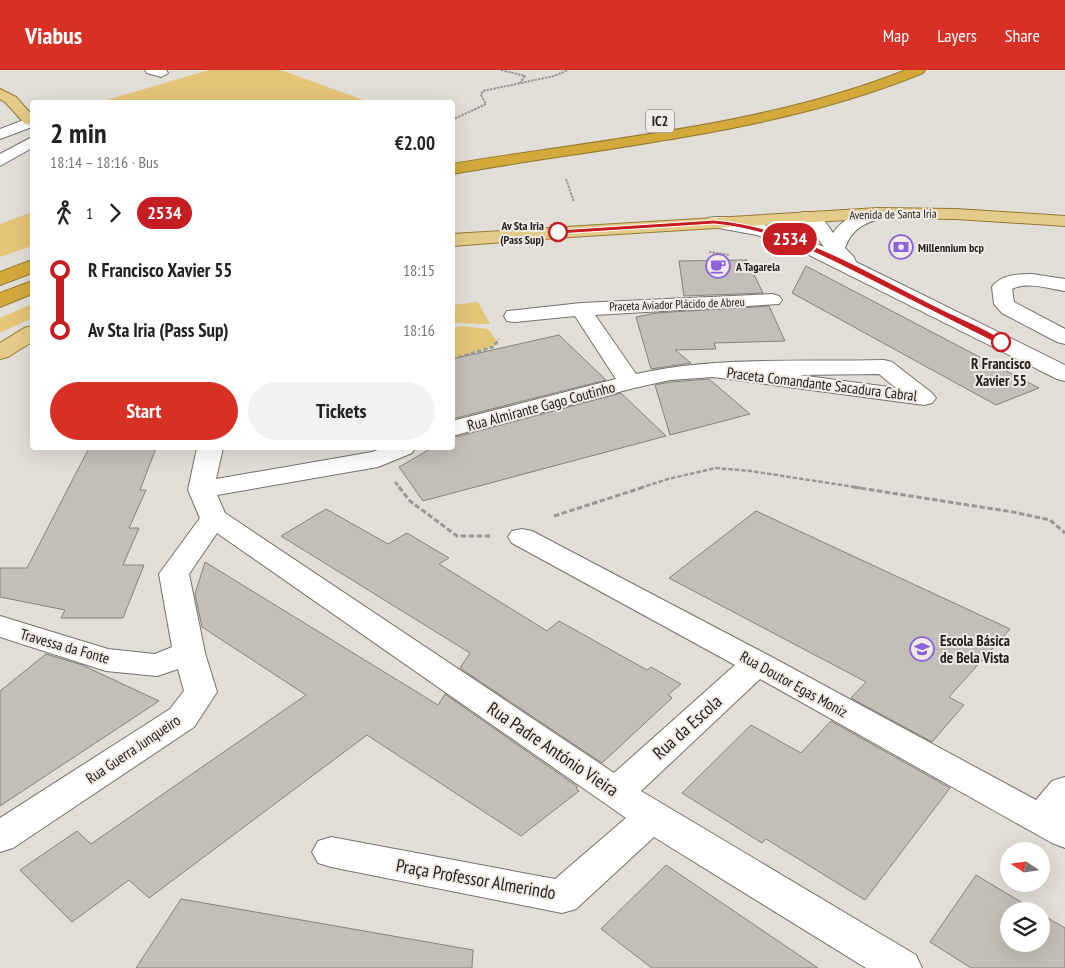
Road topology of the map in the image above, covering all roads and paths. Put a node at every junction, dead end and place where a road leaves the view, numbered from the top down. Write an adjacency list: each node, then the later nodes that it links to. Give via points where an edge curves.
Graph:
1 (501, 70): 4 (path, via 524,76)
2 (568, 70): 4 (path)
3 (918, 70): 16 (highway, IC2, via 847,96 780,113)
4 (519, 84): 8 (path, via 483,91 481,95 486,104)
5 (812, 90): 14 (highway, IC2, via 723,112)
6 (5, 96): 7 (main road); 9 (main road)
7 (30, 104)
8 (455, 119)
9 (30, 123)
10 (30, 124): 11 (street)
11 (0, 135)
12 (0, 141): 15 (street, via 8,143)
13 (30, 143): 15 (street)
14 (462, 152)
15 (6, 157)
16 (455, 169)
17 (565, 176): 18 (path, via 572,202)
18 (581, 204)
19 (878, 213): 20 (main road, Avenida de Santa Iria); 21 (main road, Avenida de Santa Iria); 25 (street, via 858,219 845,228)
20 (802, 217): 22 (main road, Avenida de Santa Iria); 24 (street, via 796,230); 25 (street, via 816,223)
21 (1065, 221)
22 (714, 222): 23 (main road, Avenida de Santa Iria); 24 (street, via 768,231)
23 (455, 240)
24 (814, 248): 27 (street)
25 (835, 249): 27 (street)
26 (30, 267): 28 (highway)
27 (861, 273): 40 (street)
28 (0, 279)
29 (1065, 285): 36 (street, via 1022,281 1002,287 1004,304 1009,309)
30 (30, 288): 32 (highway)
31 (772, 300): 33 (street, Praceta Aviador Plácido de Abreu)
32 (0, 301)
33 (581, 308): 34 (street, Praceta Aviador Plácido de Abreu); 41 (street, Praceta Aviador Plácido de Abreu)
34 (515, 316): 38 (path, via 493,347)
35 (30, 333): 37 (main road)
36 (1065, 337)
37 (0, 352)
38 (455, 358)
39 (713, 370): 39 (street, Praceta Comandante Sacadura Cabral, via 838,388 924,398 884,367); 41 (street, Praceta Comandante Sacadura Cabral, via 670,373)
40 (1065, 374)
41 (630, 382): 42 (street, Rua Almirante Gago Coutinho)
42 (455, 428)
43 (209, 450): 46 (street, via 204,465)
44 (398, 450): 45 (street)
45 (378, 459): 46 (street); 48 (path, via 410,501 458,536)
46 (208, 504): 50 (street, Rua Guerra Junqueiro, via 174,574); 52 (street, Rua Padre António Vieira)
47 (1065, 532): 48 (path, via 1050,520 1013,512 716,468 668,479 552,516)
48 (522, 537): 51 (street, Rua Doutor Egas Moniz)
49 (0, 626): 50 (street, Travessa da Fonte, via 106,660 157,665)
50 (189, 653): 56 (street, Rua Guerra Junqueiro, via 200,692 182,718)
51 (757, 663): 52 (street, Rua da Escola); 55 (street, Rua Doutor Egas Moniz)
52 (616, 791): 54 (street, Rua Padre António Vieira)
53 (1065, 791): 55 (street)
54 (652, 816): 57 (street, Praça Professor Almerindo, via 562,897); 58 (street, Rua Padre António Vieira)
55 (1053, 826)
56 (0, 837)
57 (330, 852)
58 (901, 968)

